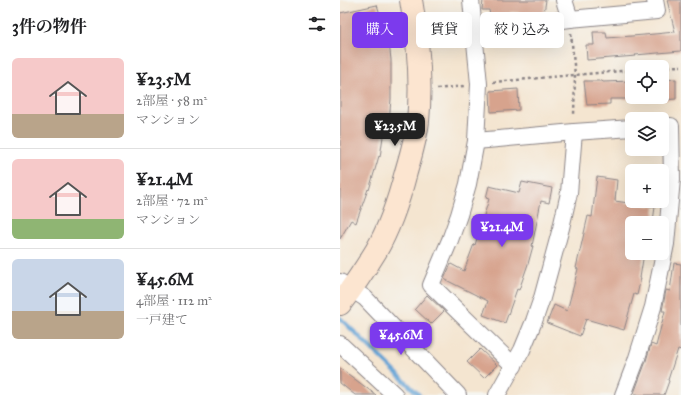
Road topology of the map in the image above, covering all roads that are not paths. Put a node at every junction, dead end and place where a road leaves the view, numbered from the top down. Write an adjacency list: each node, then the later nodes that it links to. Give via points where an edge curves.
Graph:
1 (411, 0): 11 (street, via 420,90 418,122 411,155 402,188 376,250)
2 (471, 0): 6 (street)
3 (564, 0): 5 (street)
4 (655, 0): 5 (street, via 657,11)
5 (570, 19): 6 (street)
6 (475, 32): 10 (street, via 479,84)
7 (669, 126): 17 (street, via 672,126 672,179 666,244 653,307)
8 (625, 128): 9 (street)
9 (574, 132): 10 (street); 13 (street, via 569,193 561,228 542,298)
10 (476, 141): 13 (street, via 459,215 431,285)
11 (343, 294): 15 (street, via 365,298)
12 (340, 344): 14 (street)
13 (514, 366): 16 (street)
14 (395, 395)
15 (458, 395)
16 (497, 395)
17 (622, 395)

